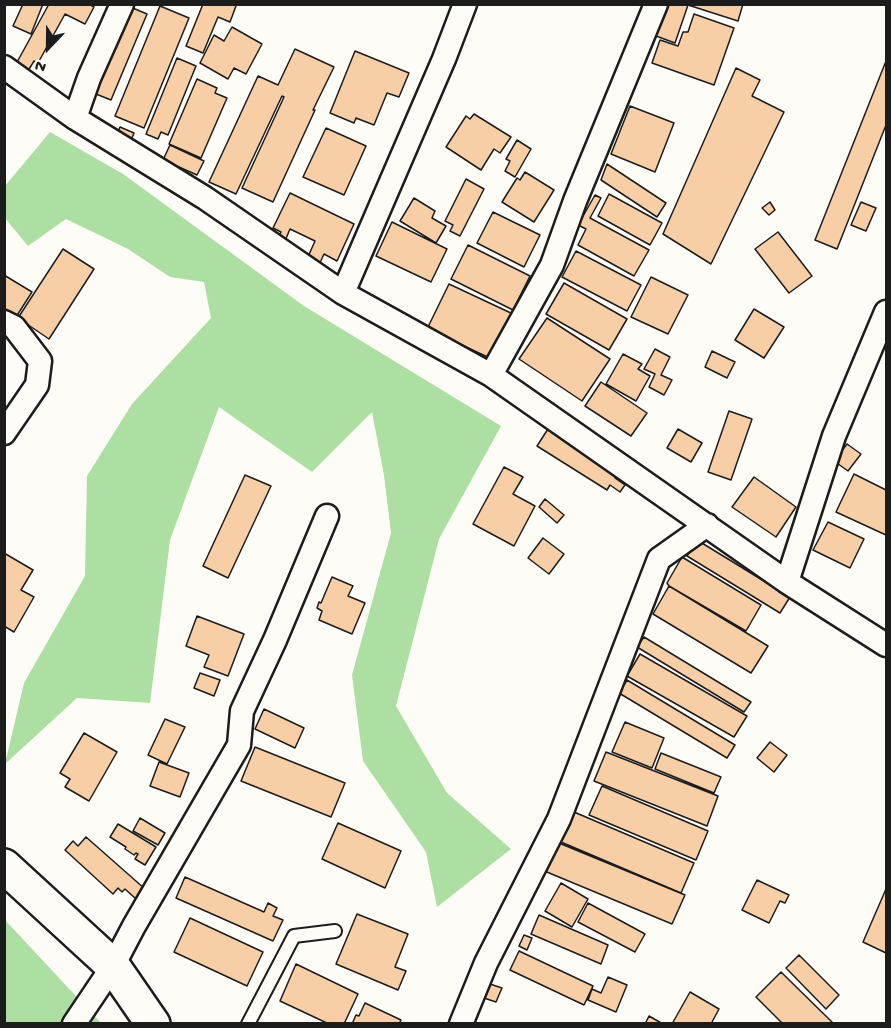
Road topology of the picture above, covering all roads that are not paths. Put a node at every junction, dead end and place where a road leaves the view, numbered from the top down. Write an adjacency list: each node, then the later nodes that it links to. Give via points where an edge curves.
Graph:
1 (122, 4): 5 (street)
2 (465, 4): 6 (street)
3 (656, 4): 9 (street, via 552,265)
4 (4, 67): 5 (street)
5 (75, 118): 6 (street, via 205,198)
6 (343, 293): 9 (street)
7 (886, 312): 13 (street, via 834,435)
8 (4, 322): 10 (street, via 14,327 40,361 37,385)
9 (491, 375): 12 (street)
10 (4, 433)
11 (327, 516): 17 (street, via 242,711 238,745)
12 (707, 525): 13 (street); 21 (street, via 659,559 559,819 486,963)
13 (787, 582): 14 (street)
14 (886, 645)
15 (5, 868): 17 (main road)
16 (335, 931): 20 (lane, via 294,936)
17 (113, 966): 18 (street); 19 (main road)
18 (74, 1023)
19 (153, 1023)
20 (248, 1023)
21 (461, 1023)

